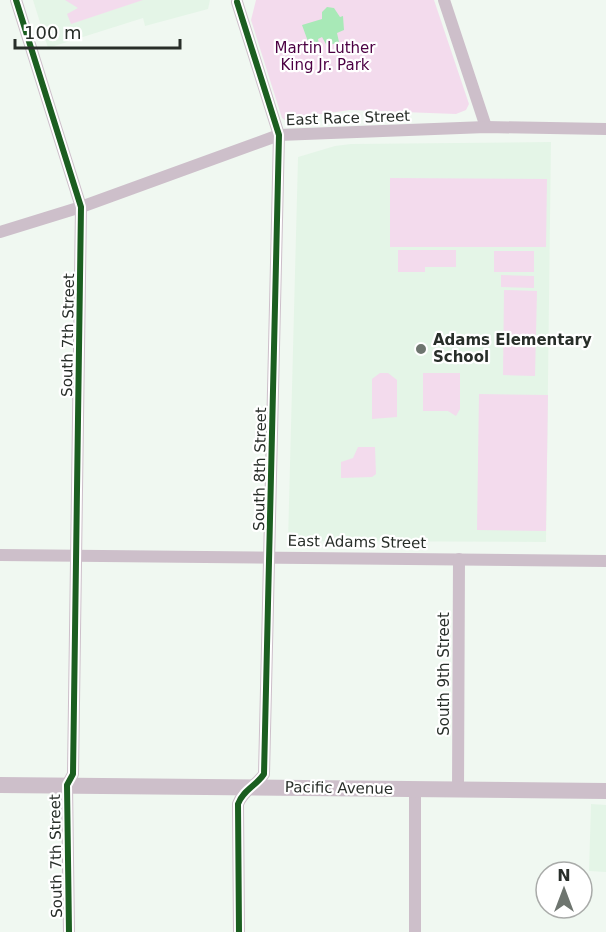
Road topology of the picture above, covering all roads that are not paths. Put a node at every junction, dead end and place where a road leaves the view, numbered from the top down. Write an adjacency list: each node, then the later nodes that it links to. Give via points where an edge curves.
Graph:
1 (16, 0): 7 (street, South 7th Street)
2 (444, 0): 4 (street)
3 (237, 2): 6 (street, South 8th Street)
4 (486, 127): 5 (street, East Race Street); 6 (street, East Race Street)
5 (606, 129)
6 (279, 135): 7 (street, East Race Street); 11 (street, South 8th Street)
7 (81, 207): 8 (street, East Race Street); 10 (street, South 7th Street)
8 (0, 232)
9 (0, 555): 10 (street, East Adams Street)
10 (78, 555): 11 (street, East Adams Street); 15 (street, South 7th Street, via 73,774)
11 (270, 556): 12 (street, East Adams Street); 16 (street, South 8th Street, via 264,774)
12 (459, 559): 13 (street, East Adams Street); 18 (street, South 9th Street)
13 (606, 561)
14 (0, 785): 15 (street, Pacific Avenue)
15 (68, 786): 16 (street, Pacific Avenue); 20 (street, South 7th Street)
16 (250, 787): 17 (street, Pacific Avenue); 21 (street, South 8th Street, via 238,804)
17 (415, 789): 18 (street, Pacific Avenue); 22 (street)
18 (458, 789): 19 (street, Pacific Avenue)
19 (606, 791)
20 (69, 932)
21 (238, 932)
22 (415, 932)

